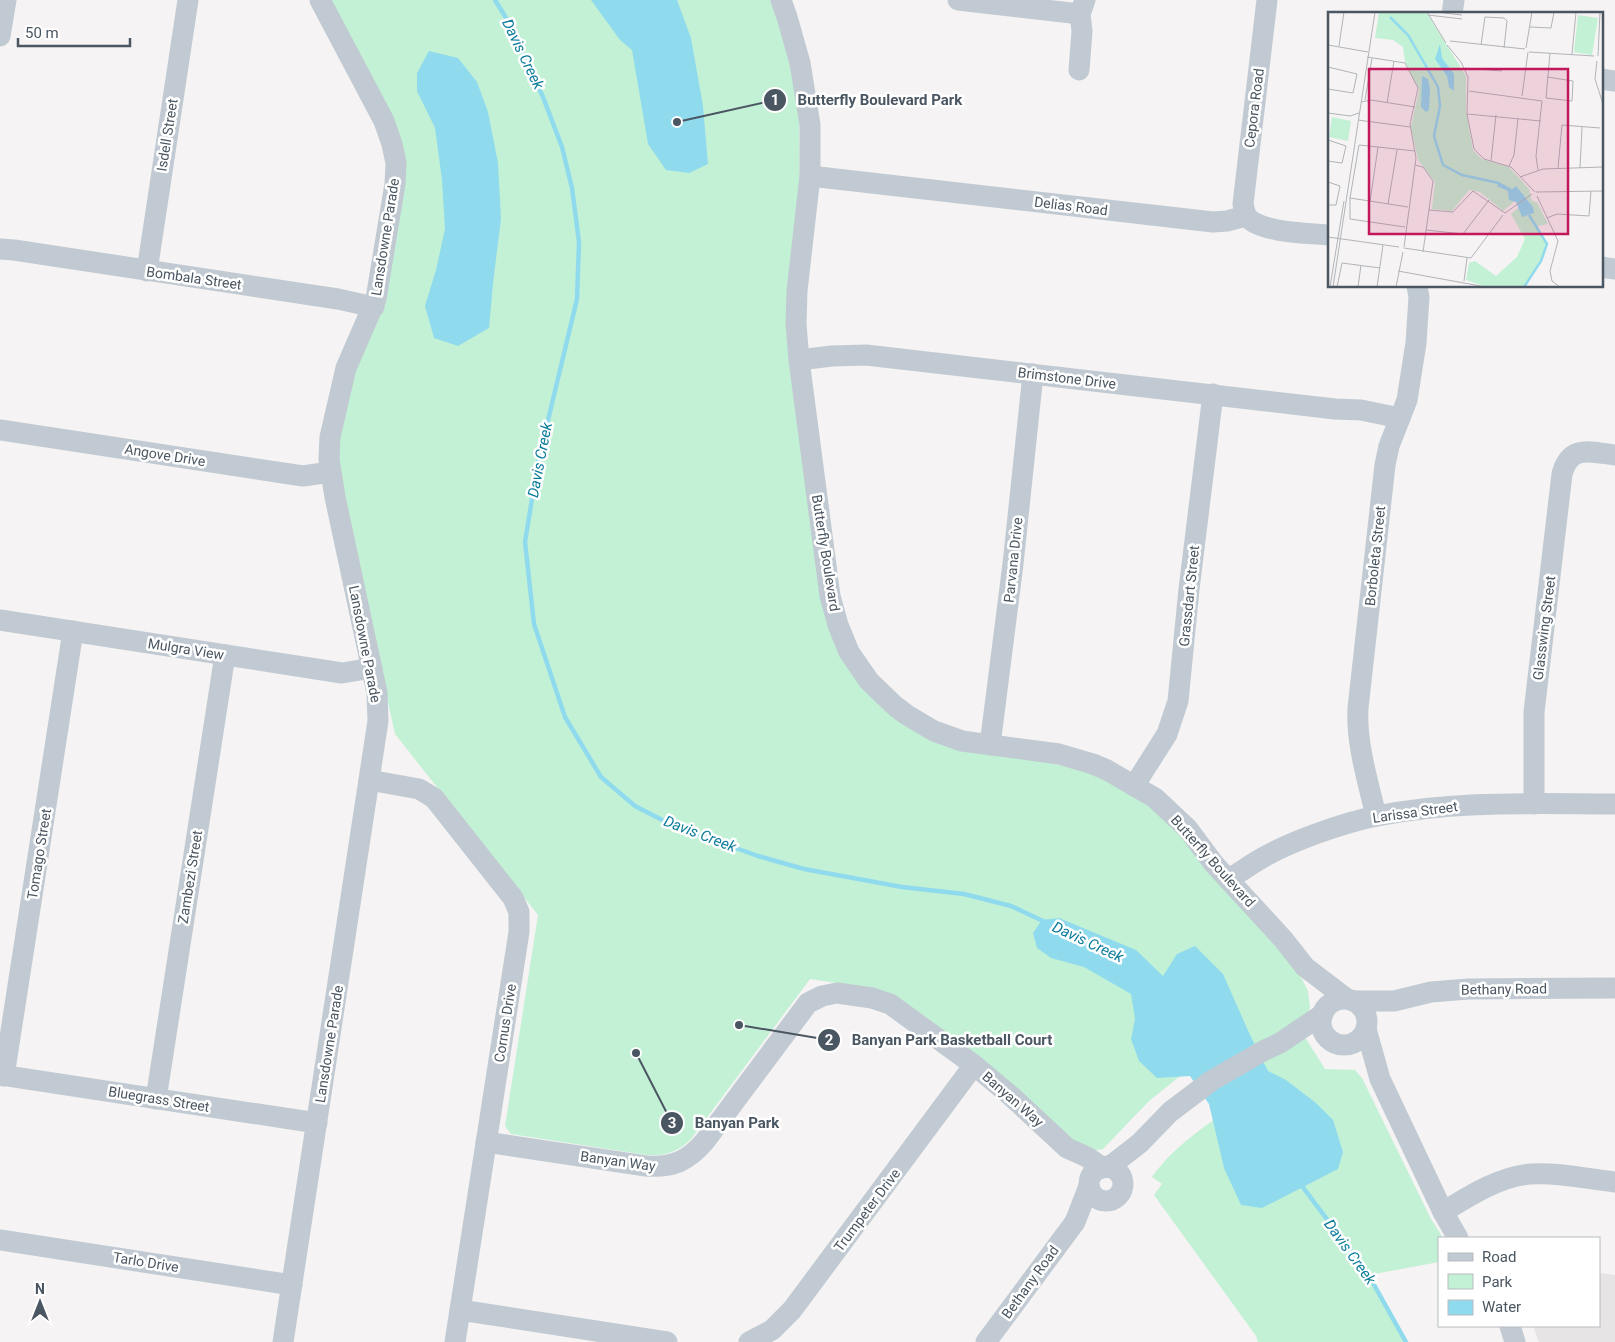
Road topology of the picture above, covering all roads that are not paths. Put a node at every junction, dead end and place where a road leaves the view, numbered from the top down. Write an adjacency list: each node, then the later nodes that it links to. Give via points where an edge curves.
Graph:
1 (6, 0): 8 (street)
2 (188, 0): 18 (street, Isdell Street)
3 (320, 0): 20 (street, Lansdowne Parade, via 384,121 395,155 395,184)
4 (781, 0): 12 (street, Butterfly Boulevard, via 807,98)
5 (958, 0): 7 (street)
6 (1266, 0): 13 (street, Cepora Road, via 1243,204)
7 (1083, 7): 9 (street)
8 (0, 36)
9 (1079, 70)
10 (1602, 79): 11 (street)
11 (1615, 80)
12 (810, 176): 13 (street, Delias Road, via 1213,222); 21 (street, Butterfly Boulevard, via 796,299)
13 (1246, 216): 14 (street, via 1265,228)
14 (1328, 236)
15 (4, 247): 18 (street, Bombala Street)
16 (1602, 267): 17 (street)
17 (1615, 269)
18 (146, 271): 20 (street, Bombala Street, via 338,299)
19 (1420, 290): 24 (street, Borboleta Street, via 1407,400)
20 (374, 308): 27 (street, Lansdowne Parade, via 342,380 330,437)
21 (799, 360): 22 (street, Brimstone Drive, via 866,355); 32 (street, Butterfly Boulevard, via 827,572 834,610 849,652 869,681 907,716 942,734)
22 (1032, 374): 23 (street, Brimstone Drive); 32 (street, Parvana Drive)
23 (1213, 394): 24 (street, Brimstone Drive, via 1361,410); 34 (street, Grassdart Street, via 1178,701 1167,734)
24 (1397, 426): 37 (street, Borboleta Street, via 1385,466 1357,721)
25 (0, 430): 27 (street, Angove Drive, via 303,476)
26 (1615, 455): 35 (street, Glasswing Street, via 1576,453 1567,461 1562,474 1534,712)
27 (330, 472): 31 (street, Lansdowne Parade)
28 (0, 620): 29 (street, Mulgra View)
29 (73, 632): 30 (street, Mulgra View); 48 (street, Tomago Street)
30 (224, 655): 31 (street, Mulgra View, via 342,673); 50 (street, Zambezi Street)
31 (372, 668): 33 (street, Lansdowne Parade, via 378,721)
32 (990, 745): 34 (street, Butterfly Boulevard, via 1076,758 1107,770)
33 (369, 780): 51 (street, Lansdowne Parade); 52 (street, Cornus Drive, via 419,789 434,798 507,890 519,912 519,932)
34 (1134, 786): 38 (street, Butterfly Boulevard, via 1155,798 1188,829)
35 (1534, 804): 36 (street, Larissa Street); 37 (street, Larissa Street, via 1442,806)
36 (1615, 804)
37 (1376, 816): 38 (street, Larissa Street, via 1298,842 1258,860)
38 (1228, 879): 39 (street, Butterfly Boulevard)
39 (1305, 967): 41 (street, Butterfly Boulevard); 43 (street, Butterfly Boulevard)
40 (1615, 988): 42 (street, Bethany Road, via 1468,989 1431,992)
41 (1350, 1000): 42 (street, Bethany Road); 43 (street, Bethany Road, via 1334,1002); 44 (street, via 1364,1010)
42 (1394, 1001): 44 (street, Bethany Road)
43 (1324, 1012): 45 (street, Bethany Road); 46 (street, via 1321,1021 1326,1036)
44 (1366, 1027): 46 (street, Bethany Road, via 1361,1038); 49 (street)
45 (1280, 1043): 46 (street, Bethany Road); 53 (street, Bethany Road, via 1211,1081 1170,1112)
46 (1340, 1043): 49 (street)
47 (974, 1065): 52 (street, Banyan Way, via 890,1004 872,998 829,994 814,999 804,1008 705,1141 692,1155 679,1162 663,1167 646,1166); 54 (street, Banyan Way, via 1067,1148 1087,1157); 68 (street, Trumpeter Drive, via 792,1310 772,1330)
48 (2, 1075): 50 (street, Bluegrass Street)
49 (1380, 1079): 58 (street)
50 (156, 1099): 51 (street, Bluegrass Street)
51 (317, 1123): 62 (street, Lansdowne Parade)
52 (486, 1142): 63 (street, Cornus Drive)
53 (1140, 1143): 54 (street, Bethany Road); 55 (street, Bethany Road)
54 (1097, 1176): 55 (street, via 1115,1170); 57 (street, via 1094,1196); 59 (street, Bethany Road)
55 (1123, 1182): 57 (street, via 1122,1192)
56 (1615, 1182): 58 (street, via 1542,1174 1515,1176)
57 (1109, 1202): 59 (street, Bethany Road)
58 (1443, 1212): 60 (street)
59 (1075, 1222): 69 (street, Bethany Road)
60 (1457, 1237)
61 (0, 1240): 62 (street, Tarlo Drive)
62 (292, 1285): 65 (street, Lansdowne Parade)
63 (460, 1310): 66 (street, Cornus Drive); 67 (street)
64 (1510, 1327): 70 (street)
65 (283, 1342)
66 (455, 1342)
67 (667, 1342)
68 (749, 1342)
69 (986, 1342)
70 (1515, 1342)

